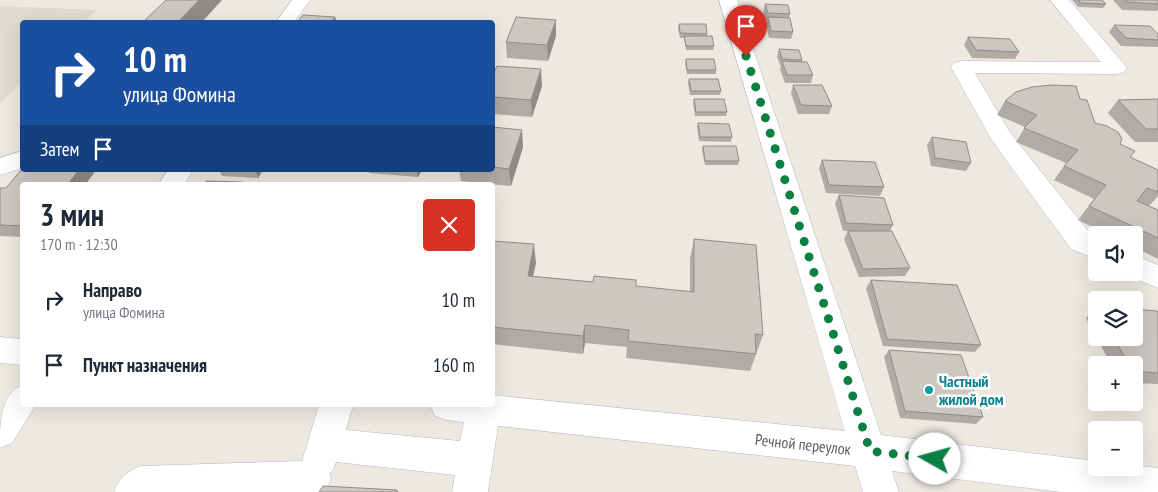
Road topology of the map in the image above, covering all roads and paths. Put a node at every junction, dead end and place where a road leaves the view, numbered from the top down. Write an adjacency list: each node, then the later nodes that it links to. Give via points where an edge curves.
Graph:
1 (301, 0): 4 (street)
2 (728, 0): 18 (street)
3 (1059, 0): 7 (street, via 1117,68 960,67 999,134 1081,242)
4 (286, 20)
5 (20, 160): 6 (street)
6 (0, 167)
7 (1088, 245)
8 (1143, 270): 9 (street)
9 (1158, 277)
10 (0, 350): 11 (street)
11 (20, 352)
12 (20, 403): 16 (street)
13 (335, 407): 17 (street)
14 (465, 407): 15 (street, Речной переулок)
15 (483, 409): 18 (street, Речной переулок); 19 (street)
16 (0, 432)
17 (324, 444): 19 (street); 20 (street)
18 (870, 451): 21 (street, Речной переулок); 23 (street)
19 (472, 476)
20 (311, 485): 22 (street, via 142,484)
21 (1158, 486)
22 (132, 492)
23 (881, 492)

